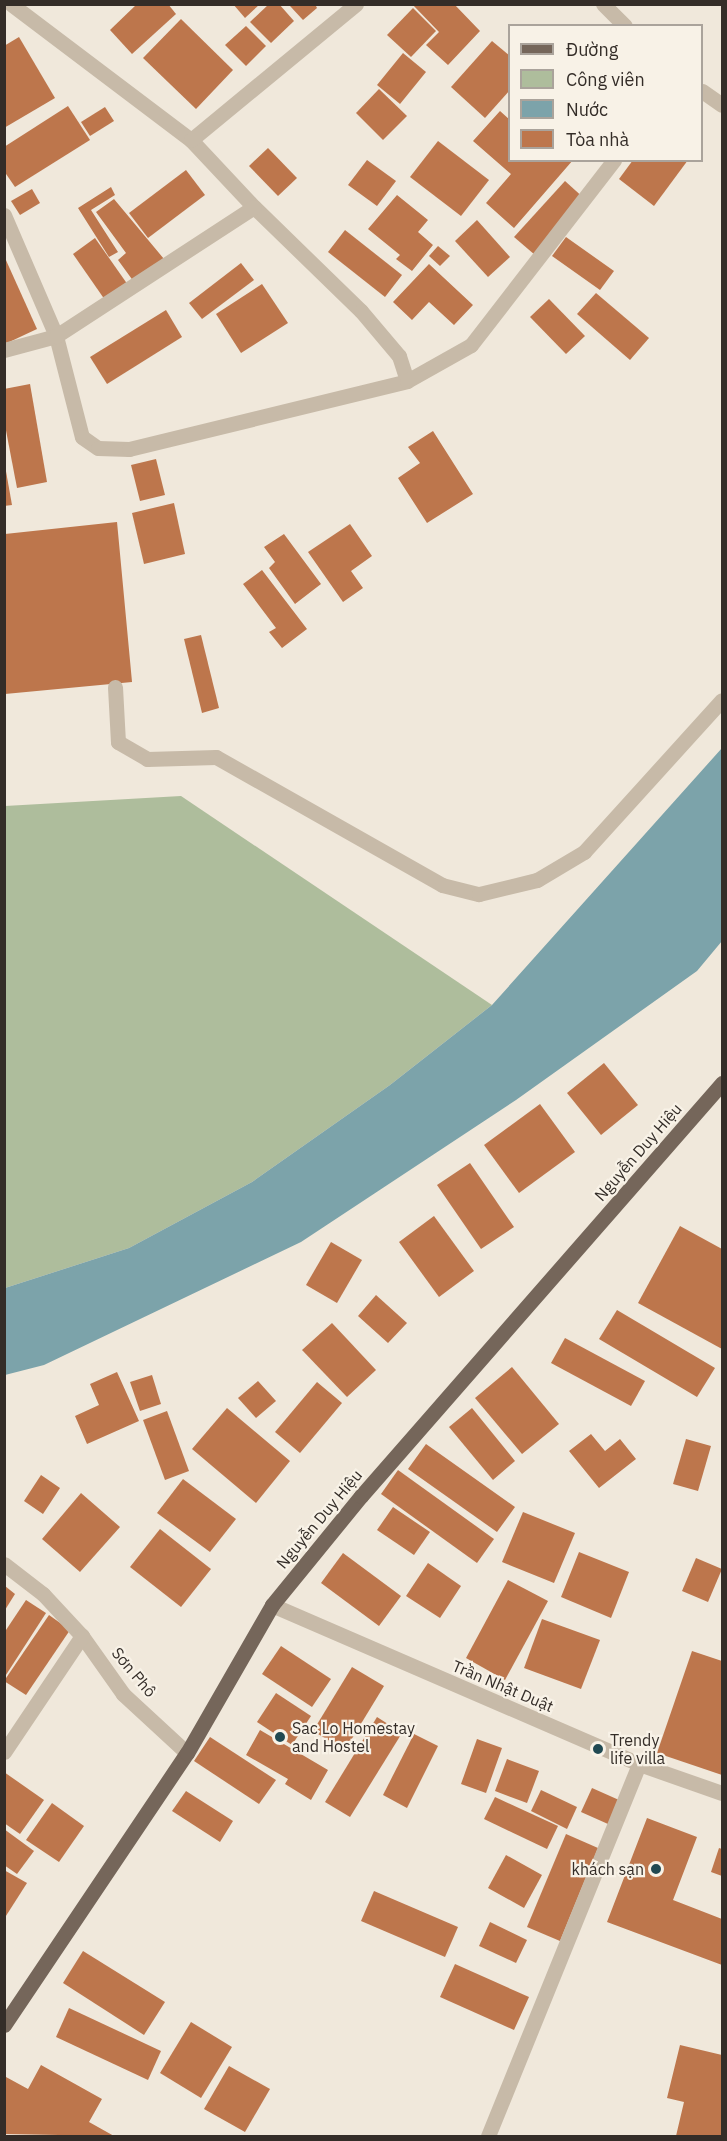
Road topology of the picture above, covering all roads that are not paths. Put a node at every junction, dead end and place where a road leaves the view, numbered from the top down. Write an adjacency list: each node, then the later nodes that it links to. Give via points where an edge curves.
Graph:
1 (11, 4): 7 (street)
2 (357, 4): 7 (street)
3 (603, 4): 4 (street)
4 (623, 24)
5 (703, 92): 6 (street)
6 (723, 105)
7 (191, 140): 9 (street)
8 (612, 162): 13 (street, via 471,345)
9 (254, 207): 11 (street); 13 (street, via 362,311 399,356)
10 (4, 215): 11 (street)
11 (56, 336): 12 (street); 13 (street, via 82,437 98,448 129,449)
12 (4, 350)
13 (407, 381)
14 (115, 687): 15 (street, via 118,742 147,759 216,757 442,885 479,894 537,880 584,852)
15 (723, 700)
16 (723, 1083): 18 (main road, Nguyễn Duy Hiệu, via 361,1496)
17 (4, 1564): 19 (street, Sơn Phô, via 43,1594)
18 (272, 1605): 21 (main road, Nguyễn Duy Hiệu); 22 (street, Trần Nhật Duật)
19 (82, 1636): 20 (street); 21 (street, Sơn Phô, via 123,1694)
20 (4, 1752)
21 (187, 1753): 24 (main road, Nguyễn Duy Hiệu)
22 (639, 1764): 23 (street, Trần Nhật Duật); 25 (street)
23 (723, 1793)
24 (4, 2025)
25 (488, 2136)

